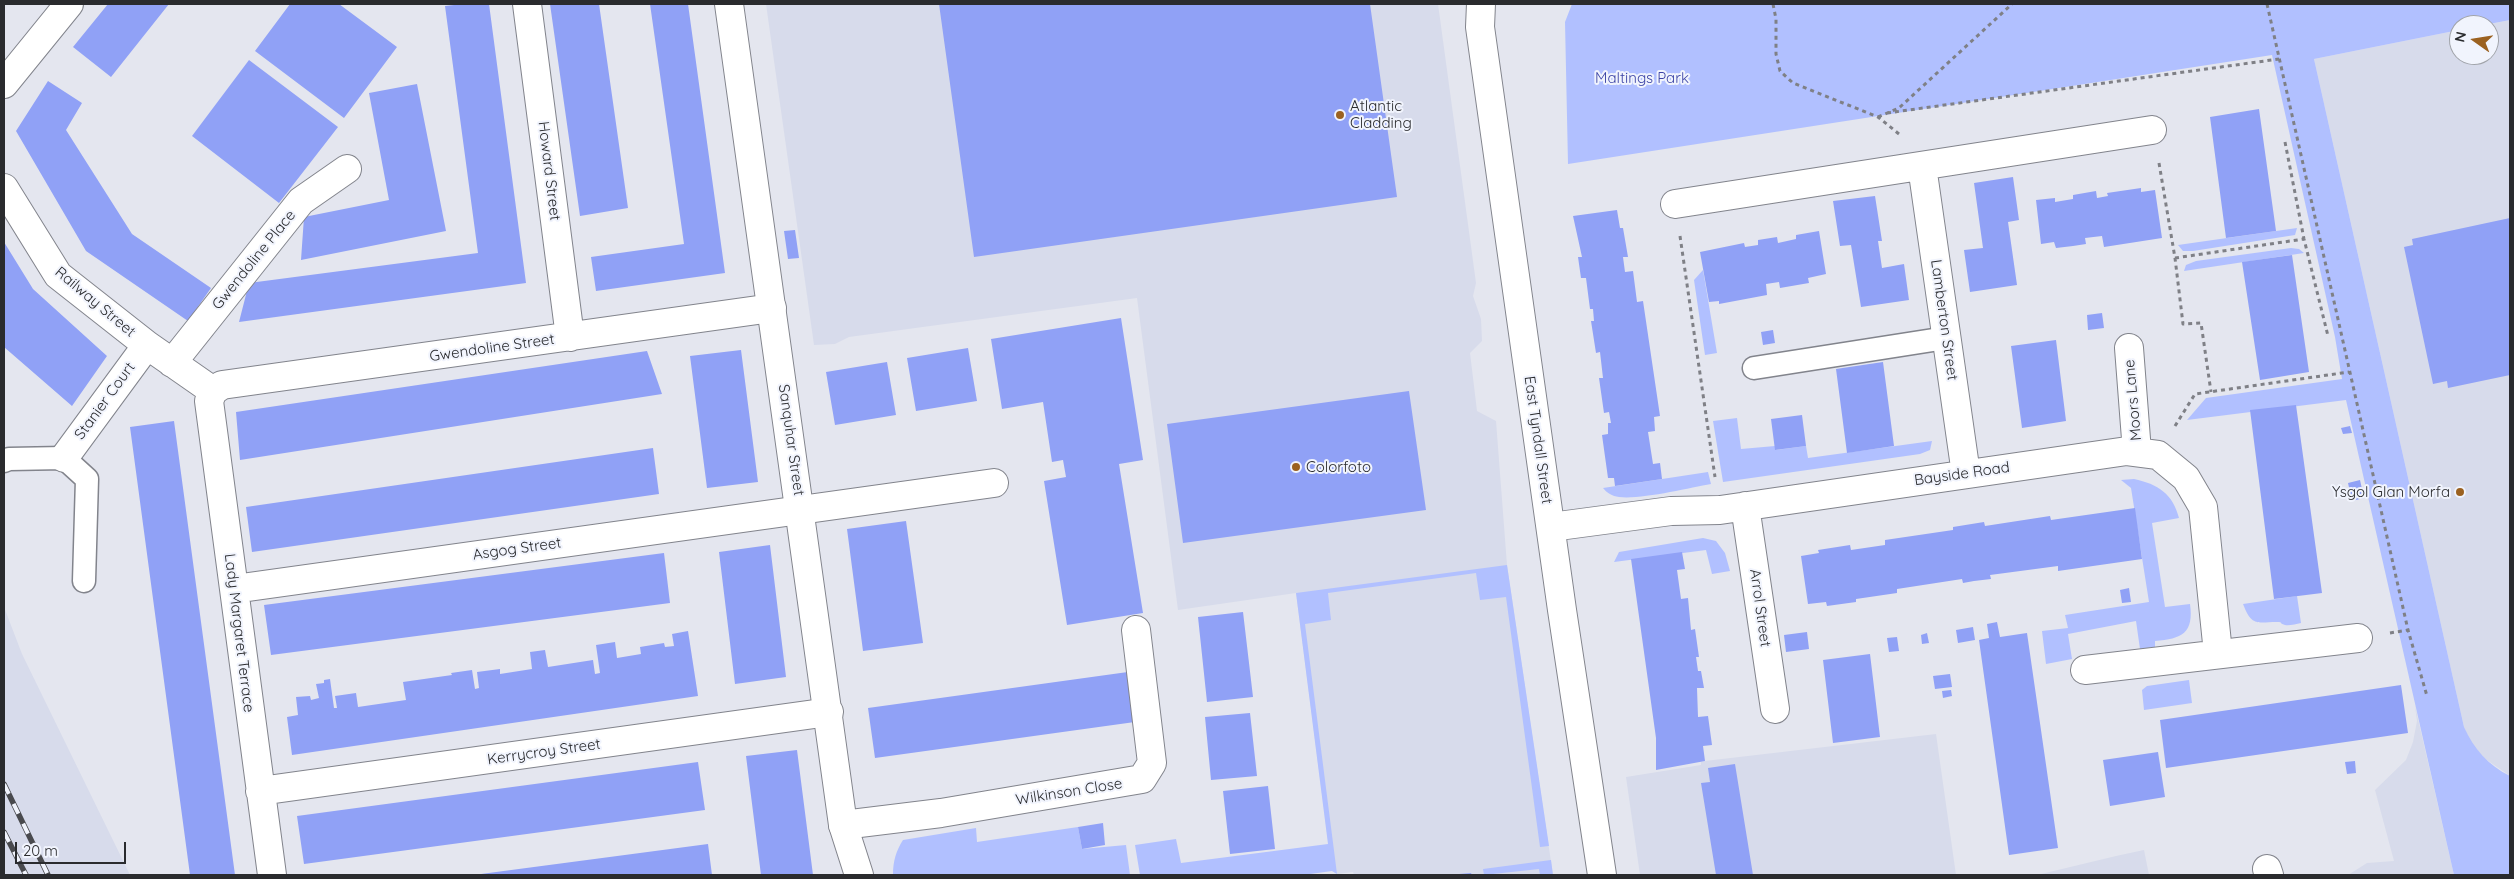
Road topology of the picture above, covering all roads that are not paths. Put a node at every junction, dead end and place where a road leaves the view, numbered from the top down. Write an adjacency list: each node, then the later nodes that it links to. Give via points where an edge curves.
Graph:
1 (69, 4): 5 (street)
2 (527, 4): 12 (street, Howard Street)
3 (729, 4): 11 (street, Sanquhar Street)
4 (1480, 4): 26 (street, East Tyndall Street, via 1480,27)
5 (4, 84)
6 (2152, 130): 7 (street)
7 (1922, 166): 10 (street); 13 (street, Lamberton Street)
8 (347, 168): 16 (street, Gwendoline Place, via 301,200)
9 (4, 188): 14 (street, Railway Street, via 58,275)
10 (1675, 204)
11 (772, 308): 12 (street, Gwendoline Street); 25 (street, Sanquhar Street)
12 (570, 338): 18 (street, Gwendoline Street, via 222,385)
13 (1946, 338): 17 (lane); 22 (street, Lamberton Street)
14 (147, 345): 16 (street, Railway Street); 20 (street, Stanier Court)
15 (2129, 348): 19 (street, Moors Lane)
16 (172, 363): 18 (street, Railway Street)
17 (1754, 368)
18 (213, 391): 28 (street, Lady Margaret Terrace, via 210,401)
19 (2148, 453): 22 (street, Bayside Road, via 2127,452); 31 (street, via 2186,478 2202,507)
20 (64, 458): 21 (lane); 27 (lane, via 87,479)
21 (4, 461)
22 (1966, 474): 24 (street, Bayside Road)
23 (994, 483): 25 (street, Asgog Street)
24 (1732, 508): 26 (street, Bayside Road, via 1671,511); 33 (street, Arrol Street)
25 (800, 509): 28 (street, Asgog Street); 34 (street, Sanquhar Street)
26 (1551, 527): 39 (street, East Tyndall Street)
27 (84, 580)
28 (234, 589): 35 (street, Lady Margaret Terrace)
29 (1136, 630): 36 (street, Wilkinson Close, via 1152,763 1142,780 941,813)
30 (2358, 638): 31 (street)
31 (2218, 653): 32 (street)
32 (2085, 670)
33 (1775, 709)
34 (828, 712): 35 (street, Kerrycroy Street); 36 (street, Sanquhar Street)
35 (260, 792): 37 (street, Lady Margaret Terrace)
36 (843, 825): 38 (street, Sanquhar Street)
37 (272, 875)
38 (859, 875)
39 (1602, 875)

